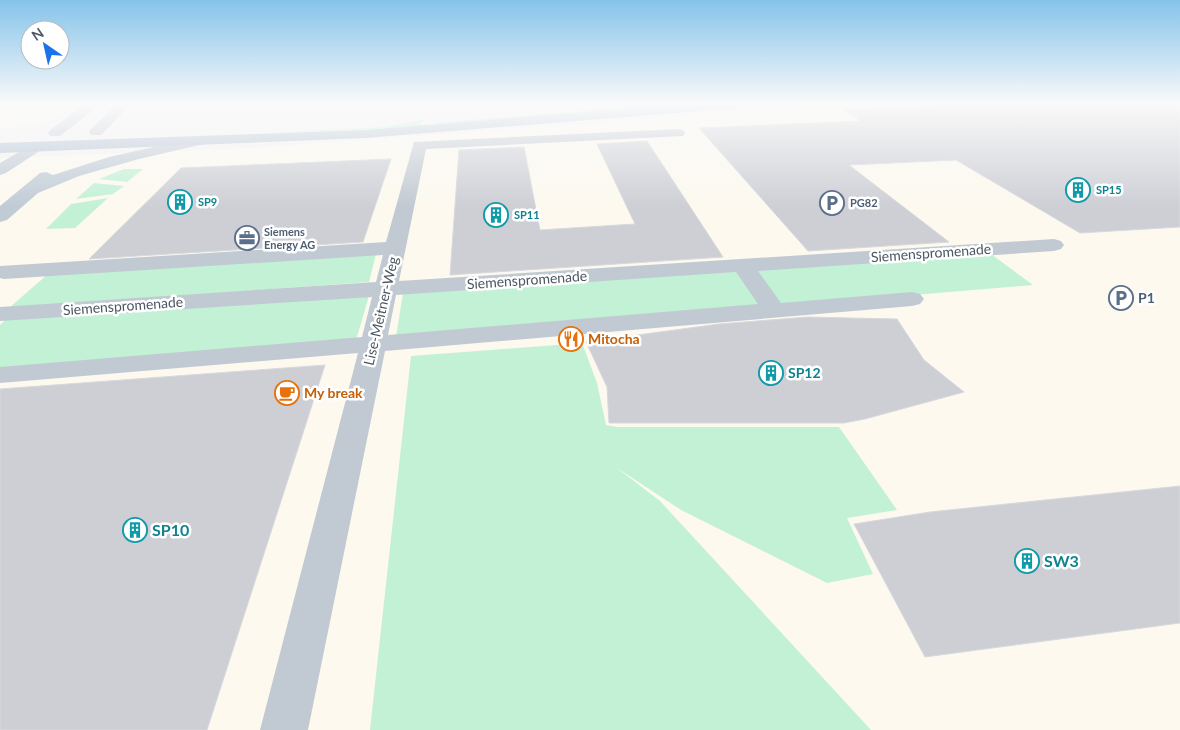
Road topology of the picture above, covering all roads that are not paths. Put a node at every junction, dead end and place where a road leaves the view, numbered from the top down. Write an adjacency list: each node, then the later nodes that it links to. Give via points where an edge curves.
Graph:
1 (48, 138): 7 (main road)
2 (90, 138): 6 (main road)
3 (269, 138): 5 (main road)
4 (569, 138): 13 (street, Lise-Meitner-Weg, via 419,145)
5 (199, 141): 6 (main road); 10 (street, via 102,163)
6 (81, 146): 7 (main road); 10 (street)
7 (36, 147): 8 (main road); 9 (street)
8 (0, 148)
9 (0, 170)
10 (33, 189): 11 (street)
11 (0, 216)
12 (1054, 245): 14 (street, Siemenspromenade)
13 (395, 248): 15 (street); 16 (street, Lise-Meitner-Weg)
14 (742, 265): 16 (street, Siemenspromenade); 18 (street)
15 (4, 272)
16 (386, 289): 19 (street, Siemenspromenade); 20 (street, Lise-Meitner-Weg)
17 (912, 299): 18 (street)
18 (774, 310): 20 (street)
19 (0, 314)
20 (373, 344): 21 (street); 22 (street, Lise-Meitner-Weg)
21 (0, 375)
22 (284, 730)

